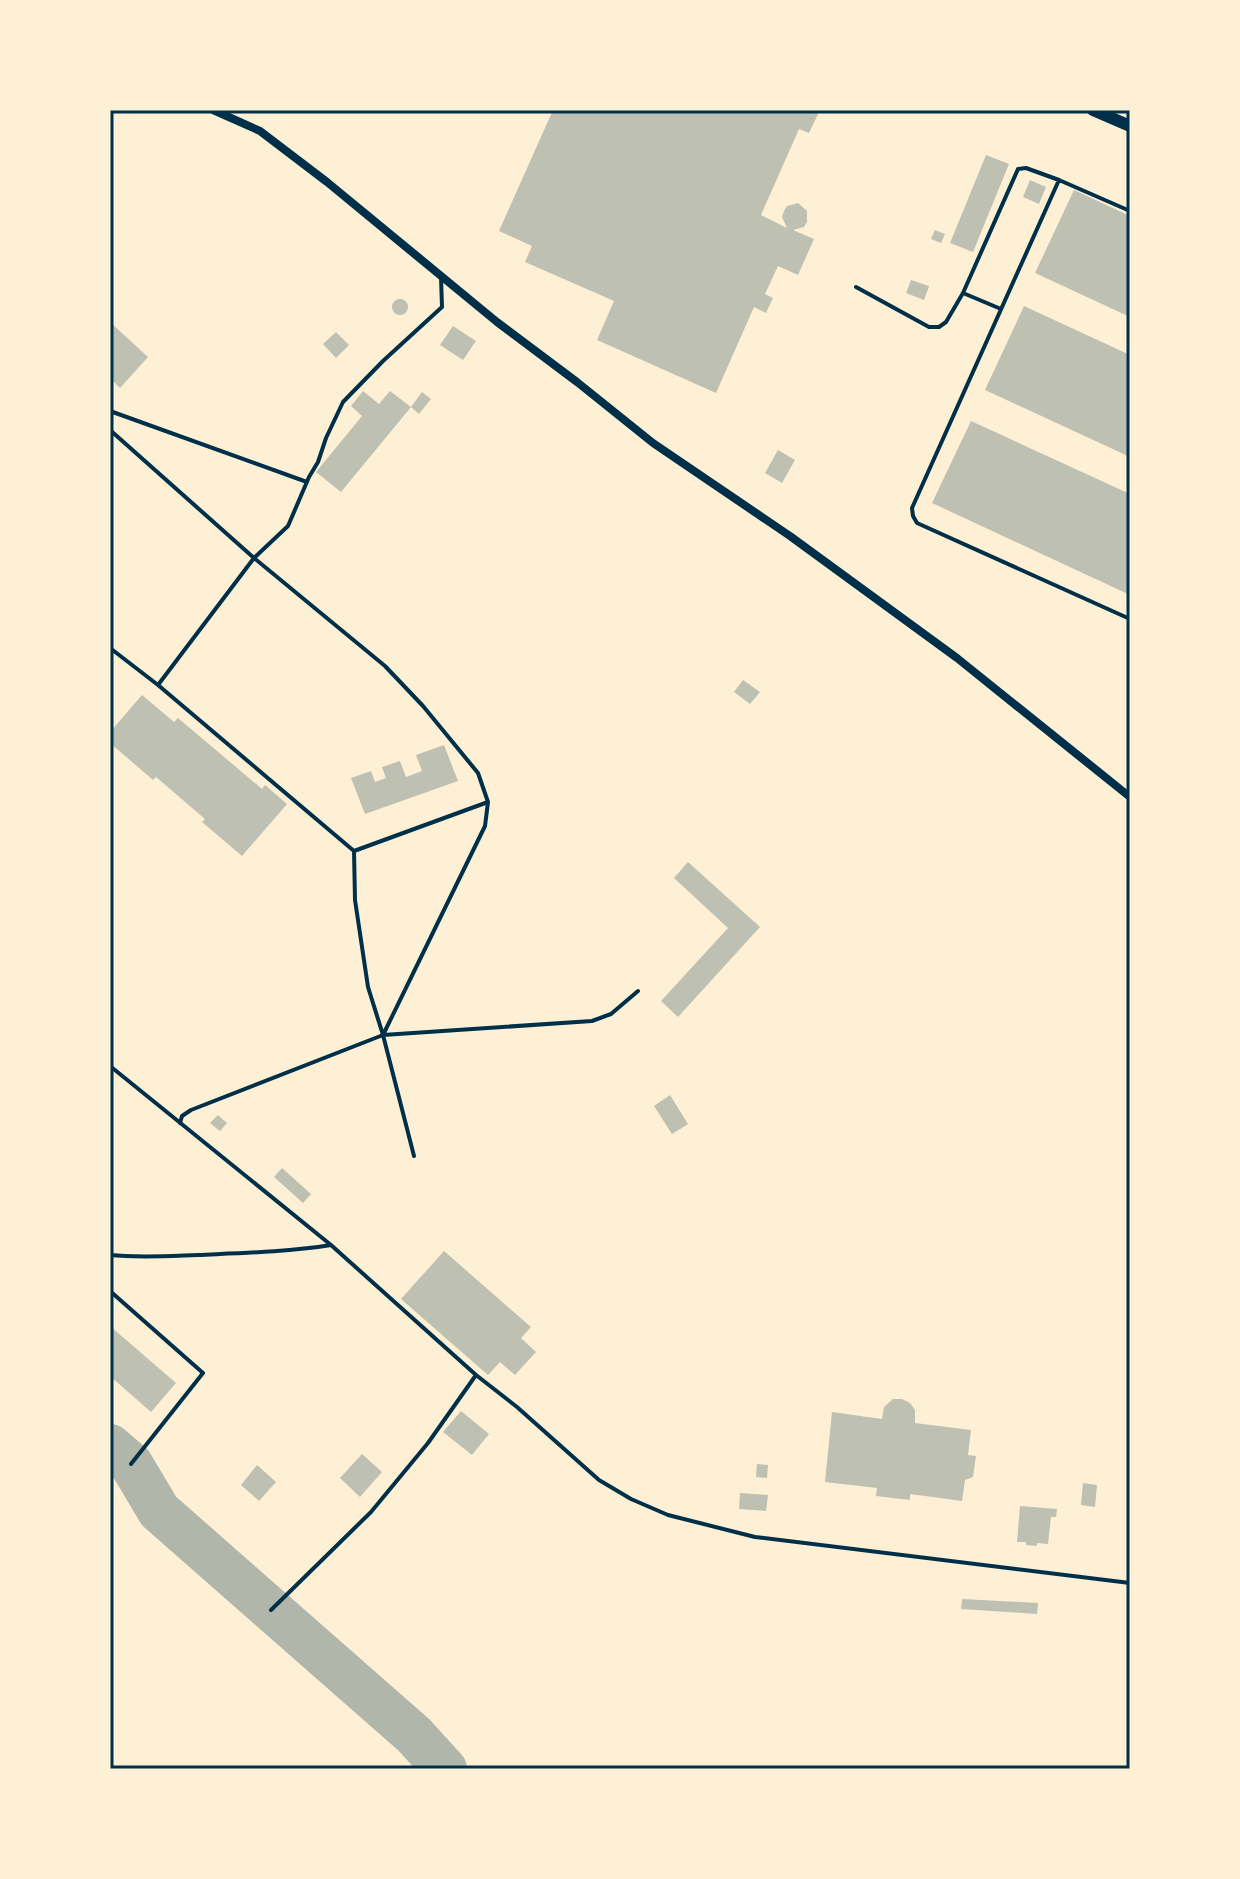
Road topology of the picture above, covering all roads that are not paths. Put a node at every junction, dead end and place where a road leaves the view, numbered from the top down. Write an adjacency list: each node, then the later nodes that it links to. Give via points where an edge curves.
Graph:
1 (213, 110): 6 (street, via 260,131)
2 (1093, 110): 3 (main road)
3 (1130, 126)
4 (1059, 180): 5 (lane); 8 (lane, via 1018,169); 9 (lane)
5 (1130, 211)
6 (441, 276): 12 (lane, via 442,307 343,402); 17 (street, via 653,443 957,658)
7 (856, 287): 8 (lane, via 929,327 946,322)
8 (963, 293): 9 (lane)
9 (1001, 309): 14 (lane, via 912,508 913,516 917,523)
10 (110, 411): 12 (lane)
11 (110, 430): 13 (lane)
12 (307, 482): 13 (lane, via 288,526)
13 (254, 558): 16 (lane); 18 (lane, via 385,666 478,773)
14 (1130, 619)
15 (110, 648): 16 (lane)
16 (158, 685): 19 (lane)
17 (1130, 797)
18 (488, 802): 19 (lane); 21 (lane, via 485,826)
19 (354, 851): 21 (lane, via 355,900 368,987)
20 (638, 991): 21 (lane, via 611,1014 592,1021)
21 (383, 1035): 23 (lane, via 191,1110); 24 (lane)
22 (110, 1066): 23 (lane)
23 (180, 1123): 25 (lane)
24 (414, 1156)
25 (331, 1245): 26 (lane, via 245,1253); 28 (lane)
26 (110, 1255)
27 (110, 1291): 29 (lane, via 203,1373)
28 (476, 1375): 30 (lane, via 599,1480 668,1515 755,1537); 31 (lane, via 371,1512)
29 (131, 1464)
30 (1130, 1583)
31 (271, 1610)

